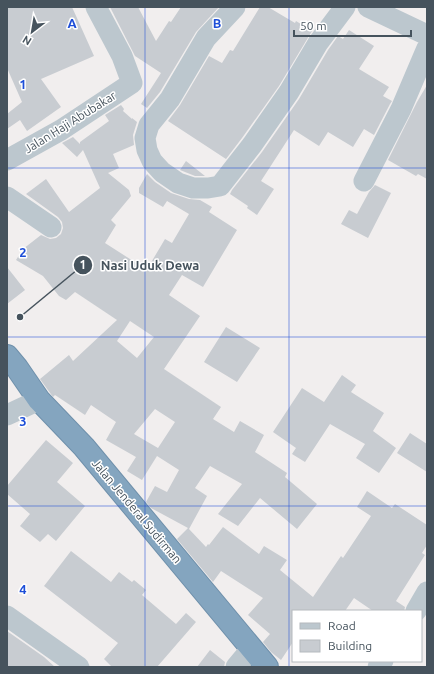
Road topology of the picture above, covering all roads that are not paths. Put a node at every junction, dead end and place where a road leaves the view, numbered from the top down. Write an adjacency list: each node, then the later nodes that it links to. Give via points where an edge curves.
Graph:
1 (96, 7): 7 (street, Jalan Haji Abubakar, via 122,56 132,83 61,130)
2 (235, 7): 3 (street, via 206,38 170,99 150,125 145,138 152,161 162,172 178,183 193,188 220,186 252,145 289,92 318,43)
3 (345, 7)
4 (368, 7): 5 (street)
5 (427, 34)
6 (427, 48): 8 (street, via 402,109)
7 (7, 160)
8 (364, 180)
9 (7, 197): 10 (street)
10 (51, 227)
11 (7, 356): 12 (highway, Jalan Jenderal Sudirman)
12 (39, 400): 13 (street); 17 (highway, Jalan Jenderal Sudirman, via 84,447)
13 (7, 415)
14 (427, 592): 15 (street)
15 (417, 610)
16 (7, 616): 18 (street)
17 (251, 649): 19 (street); 20 (highway, Jalan Jenderal Sudirman)
18 (75, 666)
19 (236, 667)
20 (267, 667)

